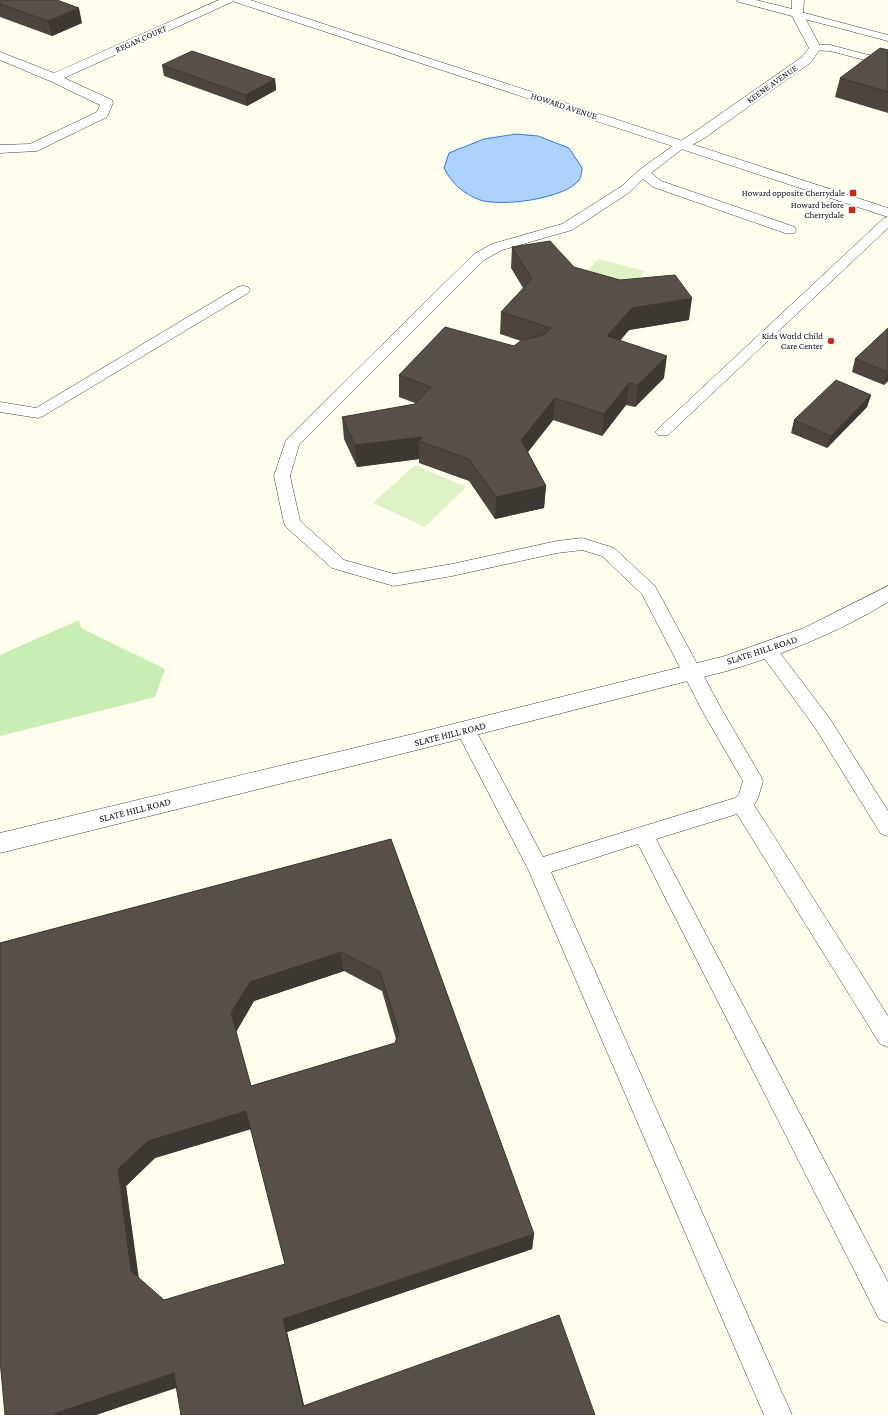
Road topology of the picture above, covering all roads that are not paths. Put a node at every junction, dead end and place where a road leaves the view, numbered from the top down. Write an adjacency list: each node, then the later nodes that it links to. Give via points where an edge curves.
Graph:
1 (228, 0): 10 (street, REGAN COURT)
2 (239, 0): 11 (street, HOWARD AVENUE)
3 (743, 0): 5 (street)
4 (798, 0): 5 (street)
5 (797, 14): 6 (lane); 7 (street)
6 (888, 38)
7 (815, 48): 9 (lane, via 830,48); 11 (street, KEENE AVENUE, via 806,60 698,136)
8 (0, 56): 10 (street)
9 (888, 63)
10 (54, 78): 12 (street, via 107,103 102,114 32,148)
11 (681, 145): 13 (lane); 14 (street, HOWARD AVENUE)
12 (0, 149)
13 (643, 173): 16 (lane, via 657,184); 22 (lane, via 626,189 567,227 497,247 478,257 292,443 282,476 292,522 338,564 394,580 452,570 557,546 582,544 608,552 649,590)
14 (888, 213)
15 (888, 221): 19 (lane)
16 (790, 230)
17 (243, 290): 18 (lane, via 38,413)
18 (0, 407)
19 (663, 432)
20 (888, 593): 21 (street, SLATE HILL ROAD, via 839,621)
21 (768, 650): 22 (street, SLATE HILL ROAD); 25 (lane, via 823,724)
22 (693, 672): 23 (street, SLATE HILL ROAD); 24 (lane, via 753,781 748,798)
23 (466, 730): 27 (street, SLATE HILL ROAD); 28 (lane)
24 (742, 804): 26 (lane); 29 (lane)
25 (888, 828)
26 (644, 834): 28 (lane); 30 (lane)
27 (0, 843)
28 (538, 867): 31 (lane)
29 (888, 1036)
30 (888, 1310)
31 (778, 1415)

